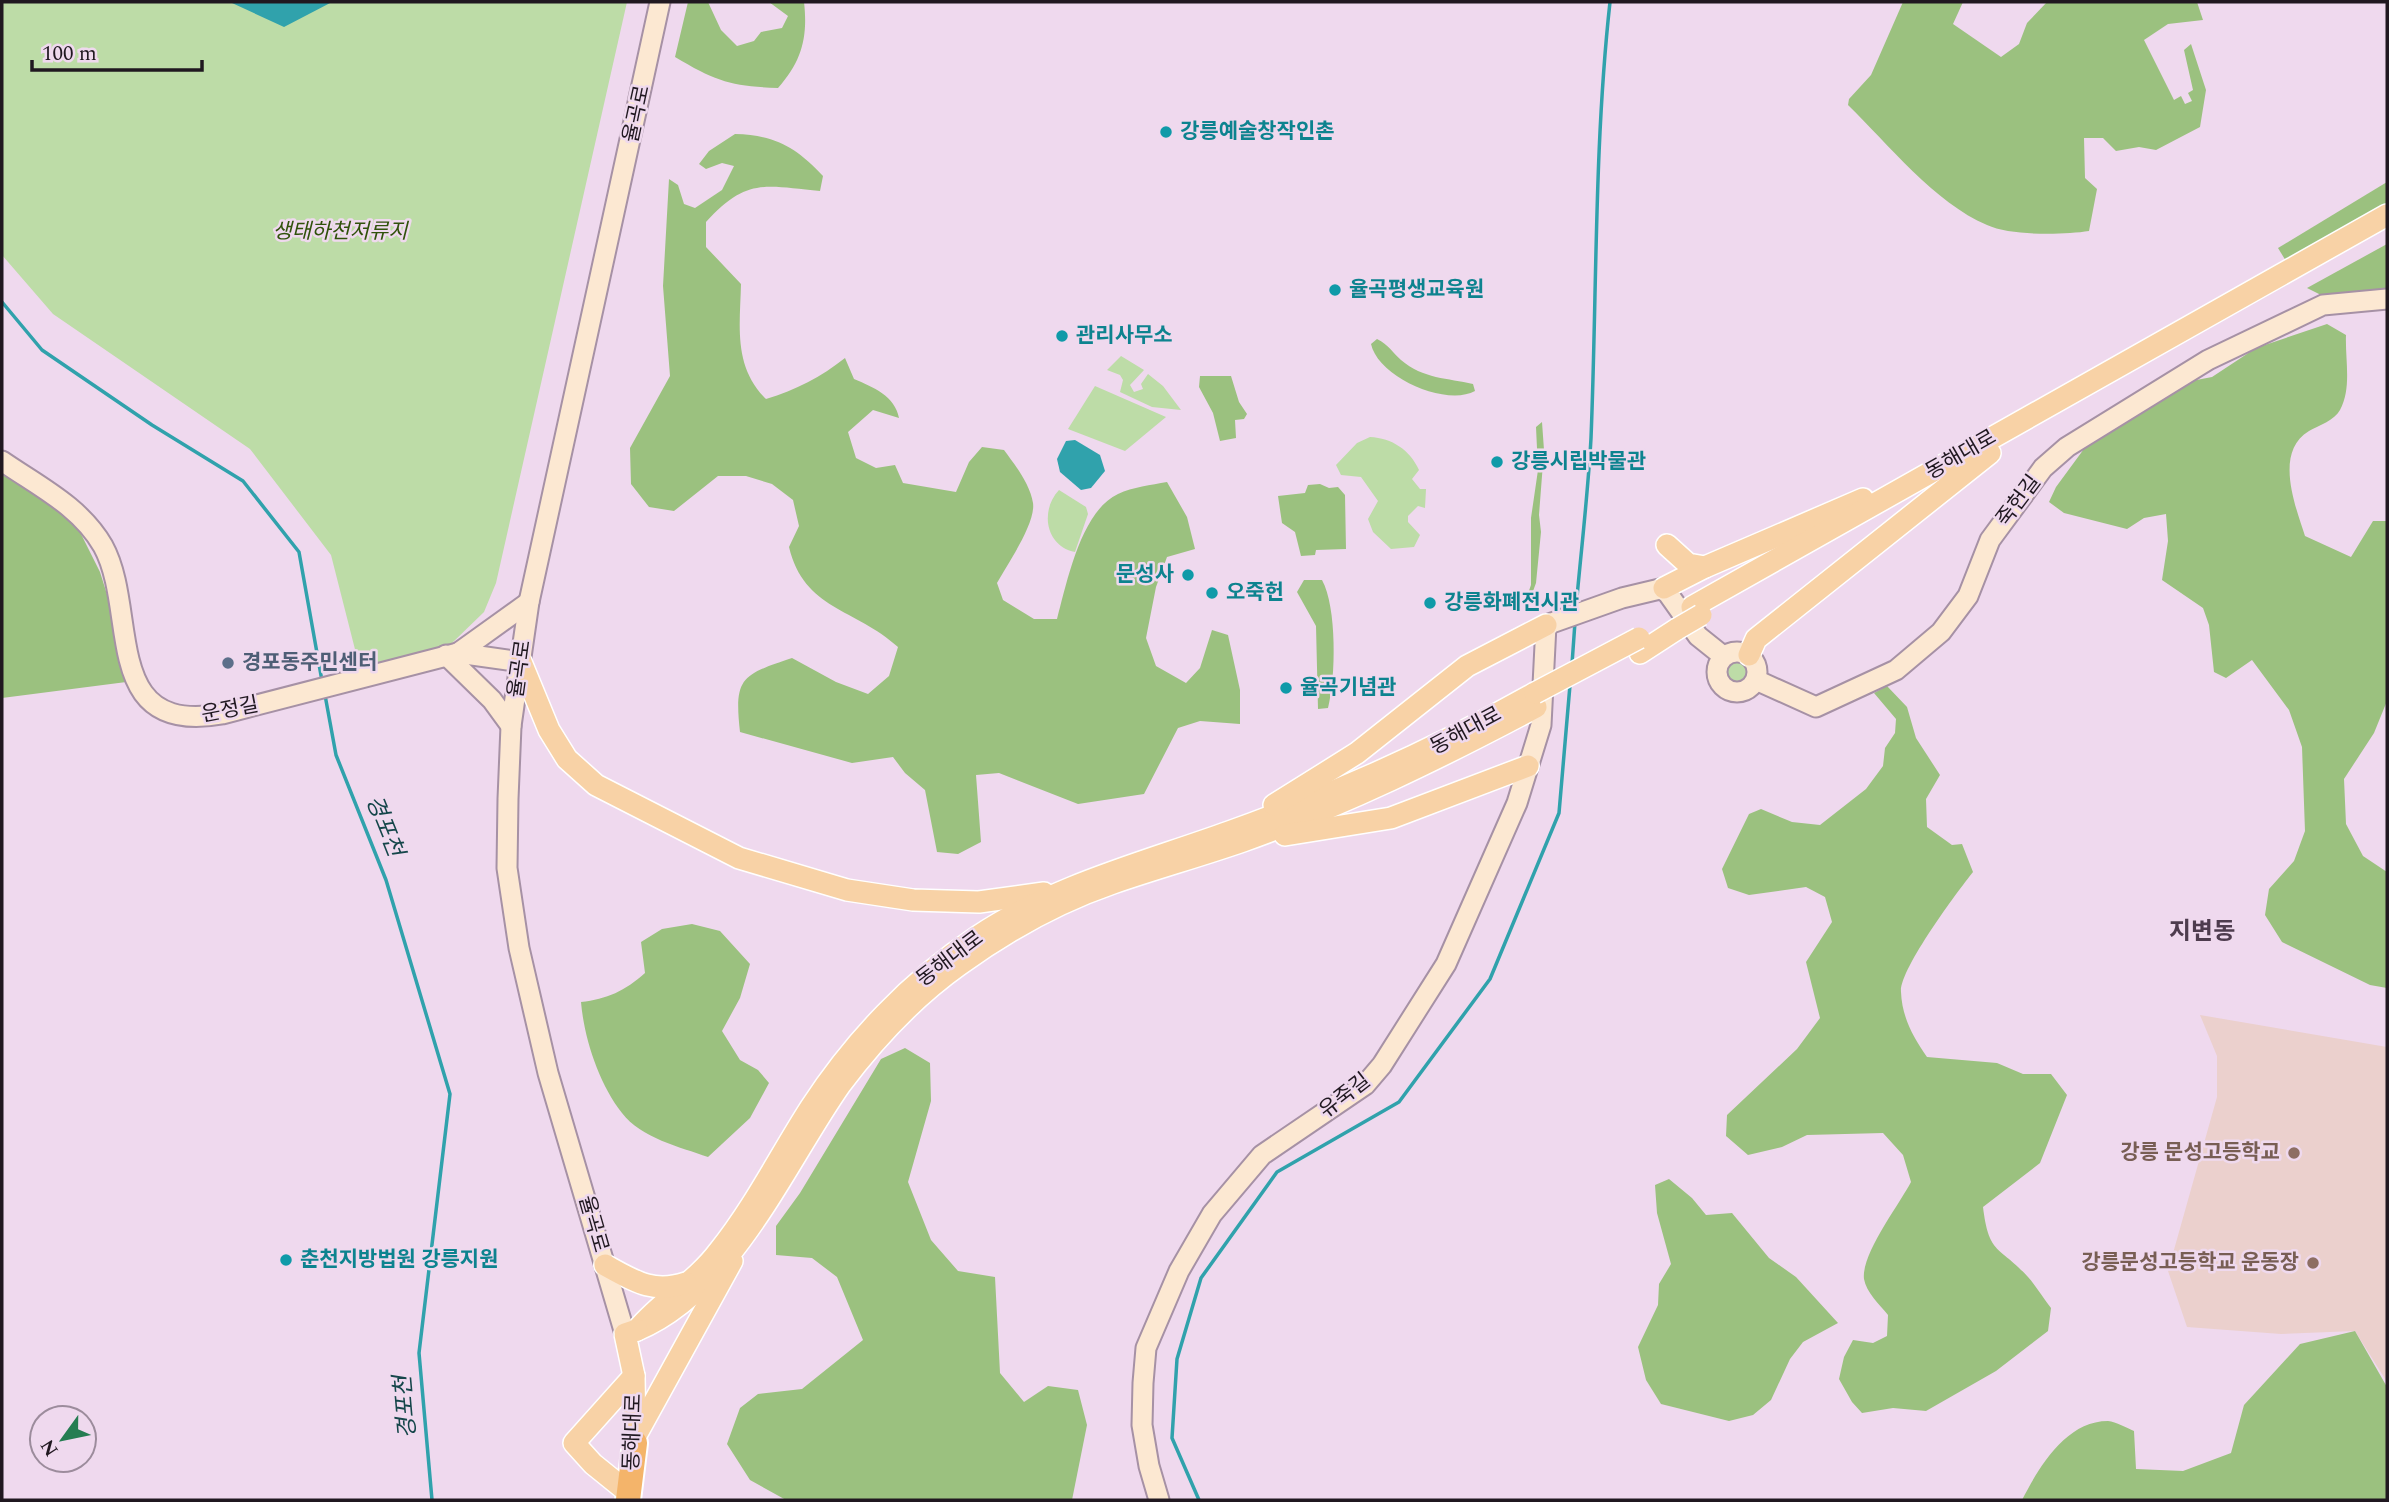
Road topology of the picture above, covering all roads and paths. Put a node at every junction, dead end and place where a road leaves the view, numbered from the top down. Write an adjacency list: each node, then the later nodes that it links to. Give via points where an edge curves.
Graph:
1 (660, 2): 11 (street, 율곡로)
2 (2387, 215): 7 (main road, 동해대로)
3 (2387, 229): 5 (main road, 동해대로)
4 (2387, 299): 18 (street, 죽헌길, via 2323,305 2208,360 2067,447 2043,468 1990,540 1968,596 1941,632 1896,670 1815,707)
5 (1990, 453): 12 (main road, 동해대로); 15 (main road, via 1756,639)
6 (2, 461): 14 (street, 운정길, via 89,523 114,577 122,635 135,676 155,705 176,716 203,717)
7 (1933, 472): 9 (main road); 12 (main road, 동해대로)
8 (1668, 545): 9 (main road, via 1688,564)
9 (1705, 567): 10 (main road)
10 (1664, 589): 13 (street, via 1622,598); 16 (street, via 1698,636)
11 (529, 602): 14 (street); 17 (street, 율곡로)
12 (1697, 611): 19 (main road, 동해대로, bridge)
13 (1546, 625): 21 (street, 유죽길, via 1541,725); 22 (main road, via 1467,666 1330,772)
14 (452, 654): 17 (street, 운정길); 20 (street)
15 (1749, 655): 16 (street, via 1736,651); 18 (street, via 1757,667)
16 (1723, 656): 18 (street, via 1716,668 1723,687 1741,692)
17 (521, 662): 20 (street, 율곡로); 24 (main road, via 549,730 567,759 596,785 739,858 847,890 913,900 979,902)
18 (1756, 680)
19 (1535, 700): 22 (main road, 동해대로, via 1334,793); 23 (main road, 동해대로, via 1377,787)
20 (511, 726): 26 (street, 율곡로, via 508,869 519,948 548,1073)
21 (1528, 765): 23 (main road, via 1391,818); 32 (street, 유죽길, via 1517,803 1446,964 1382,1065 1365,1085 1262,1156 1212,1214 1179,1271 1146,1348 1142,1425)
22 (1216, 837): 24 (main road, 동해대로)
23 (1241, 842): 25 (main road, 동해대로, via 1111,883 1048,909 957,966 858,1063)
24 (1063, 891): 27 (main road, 동해대로, via 978,937 894,1006 830,1080 748,1211)
25 (756, 1217): 28 (main road, 동해대로, via 699,1287 657,1321); 30 (main road)
26 (605, 1265): 27 (main road, via 653,1287 666,1289); 28 (street, 율곡로)
27 (691, 1281): 28 (main road, 동해대로)
28 (631, 1332): 29 (main road, 동해대로)
29 (634, 1376): 30 (main road, 동해대로); 31 (main road, via 574,1443)
30 (635, 1440): 31 (highway, 동해대로)
31 (629, 1497)
32 (1159, 1500)

